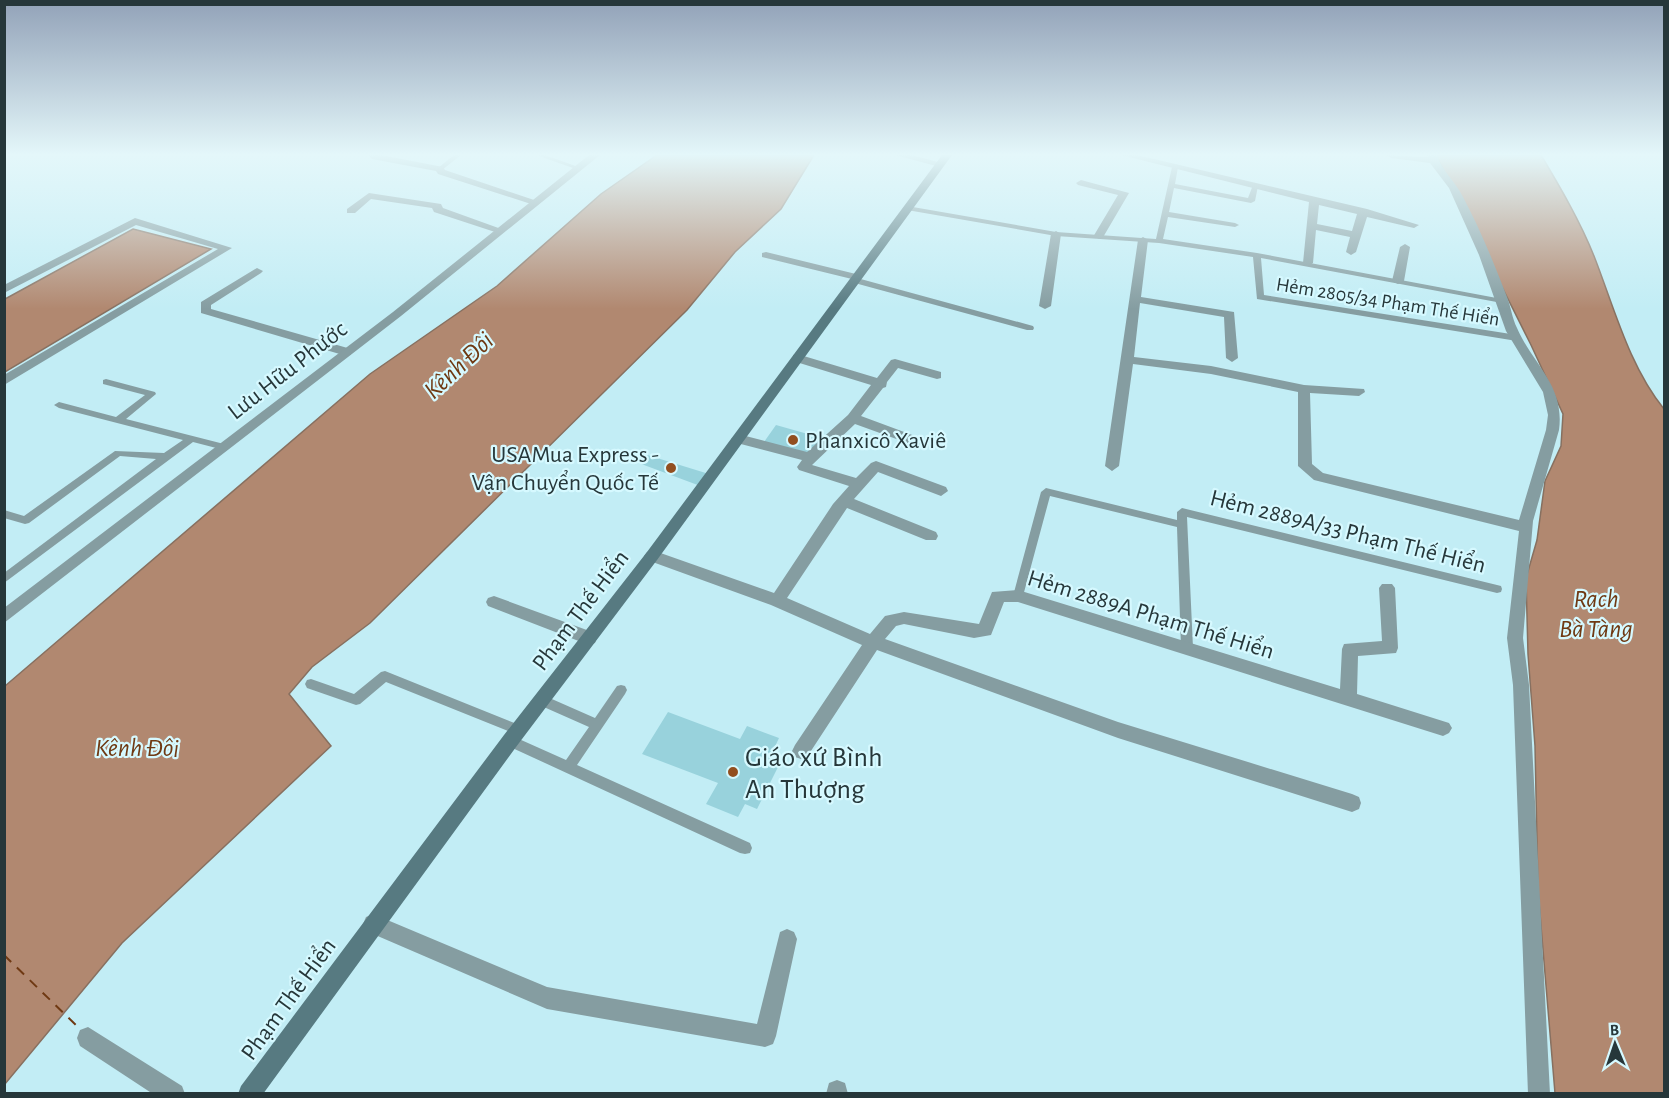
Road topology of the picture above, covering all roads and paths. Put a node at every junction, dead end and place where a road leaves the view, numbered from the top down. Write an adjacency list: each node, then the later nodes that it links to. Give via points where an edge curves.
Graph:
1 (357, 206): 10 (street)
2 (437, 206): 16 (street, via 438,210)
3 (529, 206): 16 (street, Lưu Hữu Phước)
4 (1116, 206): 19 (street)
5 (1167, 206): 12 (lane)
6 (1314, 206): 14 (street)
7 (1339, 206): 11 (street)
8 (1462, 206): 32 (street)
9 (907, 208): 17 (lane); 28 (main road, Phạm Thế Hiển)
10 (351, 211)
11 (1363, 212): 15 (street); 18 (street)
12 (1165, 214): 13 (lane); 21 (lane)
13 (1235, 225)
14 (1312, 225): 18 (street); 26 (street)
15 (1414, 225)
16 (499, 230): 36 (street, Lưu Hữu Phước)
17 (1056, 234): 19 (lane); 33 (street)
18 (1356, 235): 23 (street)
19 (1098, 237): 20 (lane)
20 (1143, 240): 21 (lane); 31 (street)
21 (1160, 241): 25 (lane)
22 (1405, 247): 29 (street)
23 (1351, 252)
24 (765, 255): 28 (street)
25 (1257, 255): 26 (lane); 35 (lane, Hẻm 2805/34 Phạm Thế Hiển, via 1260,297)
26 (1308, 263): 29 (lane)
27 (257, 271): 36 (street, via 205,304 205,311)
28 (855, 278): 34 (lane); 37 (main road, Phạm Thế Hiển)
29 (1398, 281): 32 (lane)
30 (4, 290): 41 (street, via 135,221 227,248)
31 (1135, 299): 38 (street, via 1230,314); 39 (street)
32 (1502, 301): 35 (street)
33 (1045, 306)
34 (1030, 328)
35 (1517, 338): 61 (street, via 1554,404 1555,424 1530,494)
36 (347, 352): 52 (street, Lưu Hữu Phước)
37 (797, 358): 43 (street); 49 (main road, Phạm Thế Hiển)
38 (1232, 358)
39 (1127, 360): 44 (street, via 1211,370); 55 (street)
40 (937, 375): 43 (street, via 895,363)
41 (4, 381)
42 (106, 382): 48 (lane, via 152,394)
43 (882, 384): 47 (street)
44 (1304, 389): 45 (street); 61 (street, via 1305,466 1319,477)
45 (1359, 392)
46 (59, 405): 48 (lane)
47 (853, 418): 51 (street); 54 (street)
48 (118, 420): 50 (lane)
49 (738, 438): 54 (street); 63 (main road, Phạm Thế Hiển)
50 (191, 439): 52 (lane); 53 (lane)
51 (918, 442)
52 (224, 447): 70 (street, Lưu Hữu Phước)
53 (166, 456): 59 (lane, via 118,453 25,520); 64 (lane)
54 (810, 457): 56 (street, via 804,467)
55 (1112, 466)
56 (860, 484): 57 (street, via 876,466); 58 (street)
57 (941, 490)
58 (844, 501): 62 (street); 68 (street)
59 (4, 514)
60 (1183, 525): 66 (lane, Hẻm 2889A/33 Phạm Thế Hiển, via 1182,512); 67 (lane, via 1046,492); 73 (lane, Hẻm 2889A/33 Phạm Thế Hiển)
61 (1524, 527): 90 (street, via 1515,638 1521,685)
62 (931, 536)
63 (652, 556): 68 (street); 71 (main road, Phạm Thế Hiển)
64 (4, 579)
65 (1387, 588): 76 (street, via 1390,648 1350,649)
66 (1497, 589)
67 (1018, 596): 72 (street, Hẻm 2889A Phạm Thế Hiển, via 998,596 986,630 904,618 891,621); 73 (street, Hẻm 2889A Phạm Thế Hiển)
68 (777, 601): 72 (street)
69 (494, 602): 71 (street)
70 (4, 617)
71 (589, 638): 77 (main road, Phạm Thế Hiển)
72 (873, 642): 81 (street); 83 (street, via 1118,730)
73 (1187, 648): 76 (street, Hẻm 2889A Phạm Thế Hiển)
74 (311, 684): 80 (lane, via 356,700 385,676)
75 (621, 690): 78 (lane)
76 (1348, 698): 79 (street, Hẻm 2889A Phạm Thế Hiển)
77 (541, 700): 78 (lane); 80 (main road, Phạm Thế Hiển)
78 (598, 725): 82 (lane)
79 (1443, 728)
80 (514, 736): 82 (lane); 85 (main road, Phạm Thế Hiển)
81 (801, 751)
82 (569, 767): 84 (lane)
83 (1352, 803)
84 (746, 848)
85 (373, 924): 86 (street, via 547,998 765,1036); 89 (main road, Phạm Thế Hiển)
86 (787, 939)
87 (88, 1038): 88 (street)
88 (174, 1094)
89 (249, 1094)
90 (1539, 1094)

